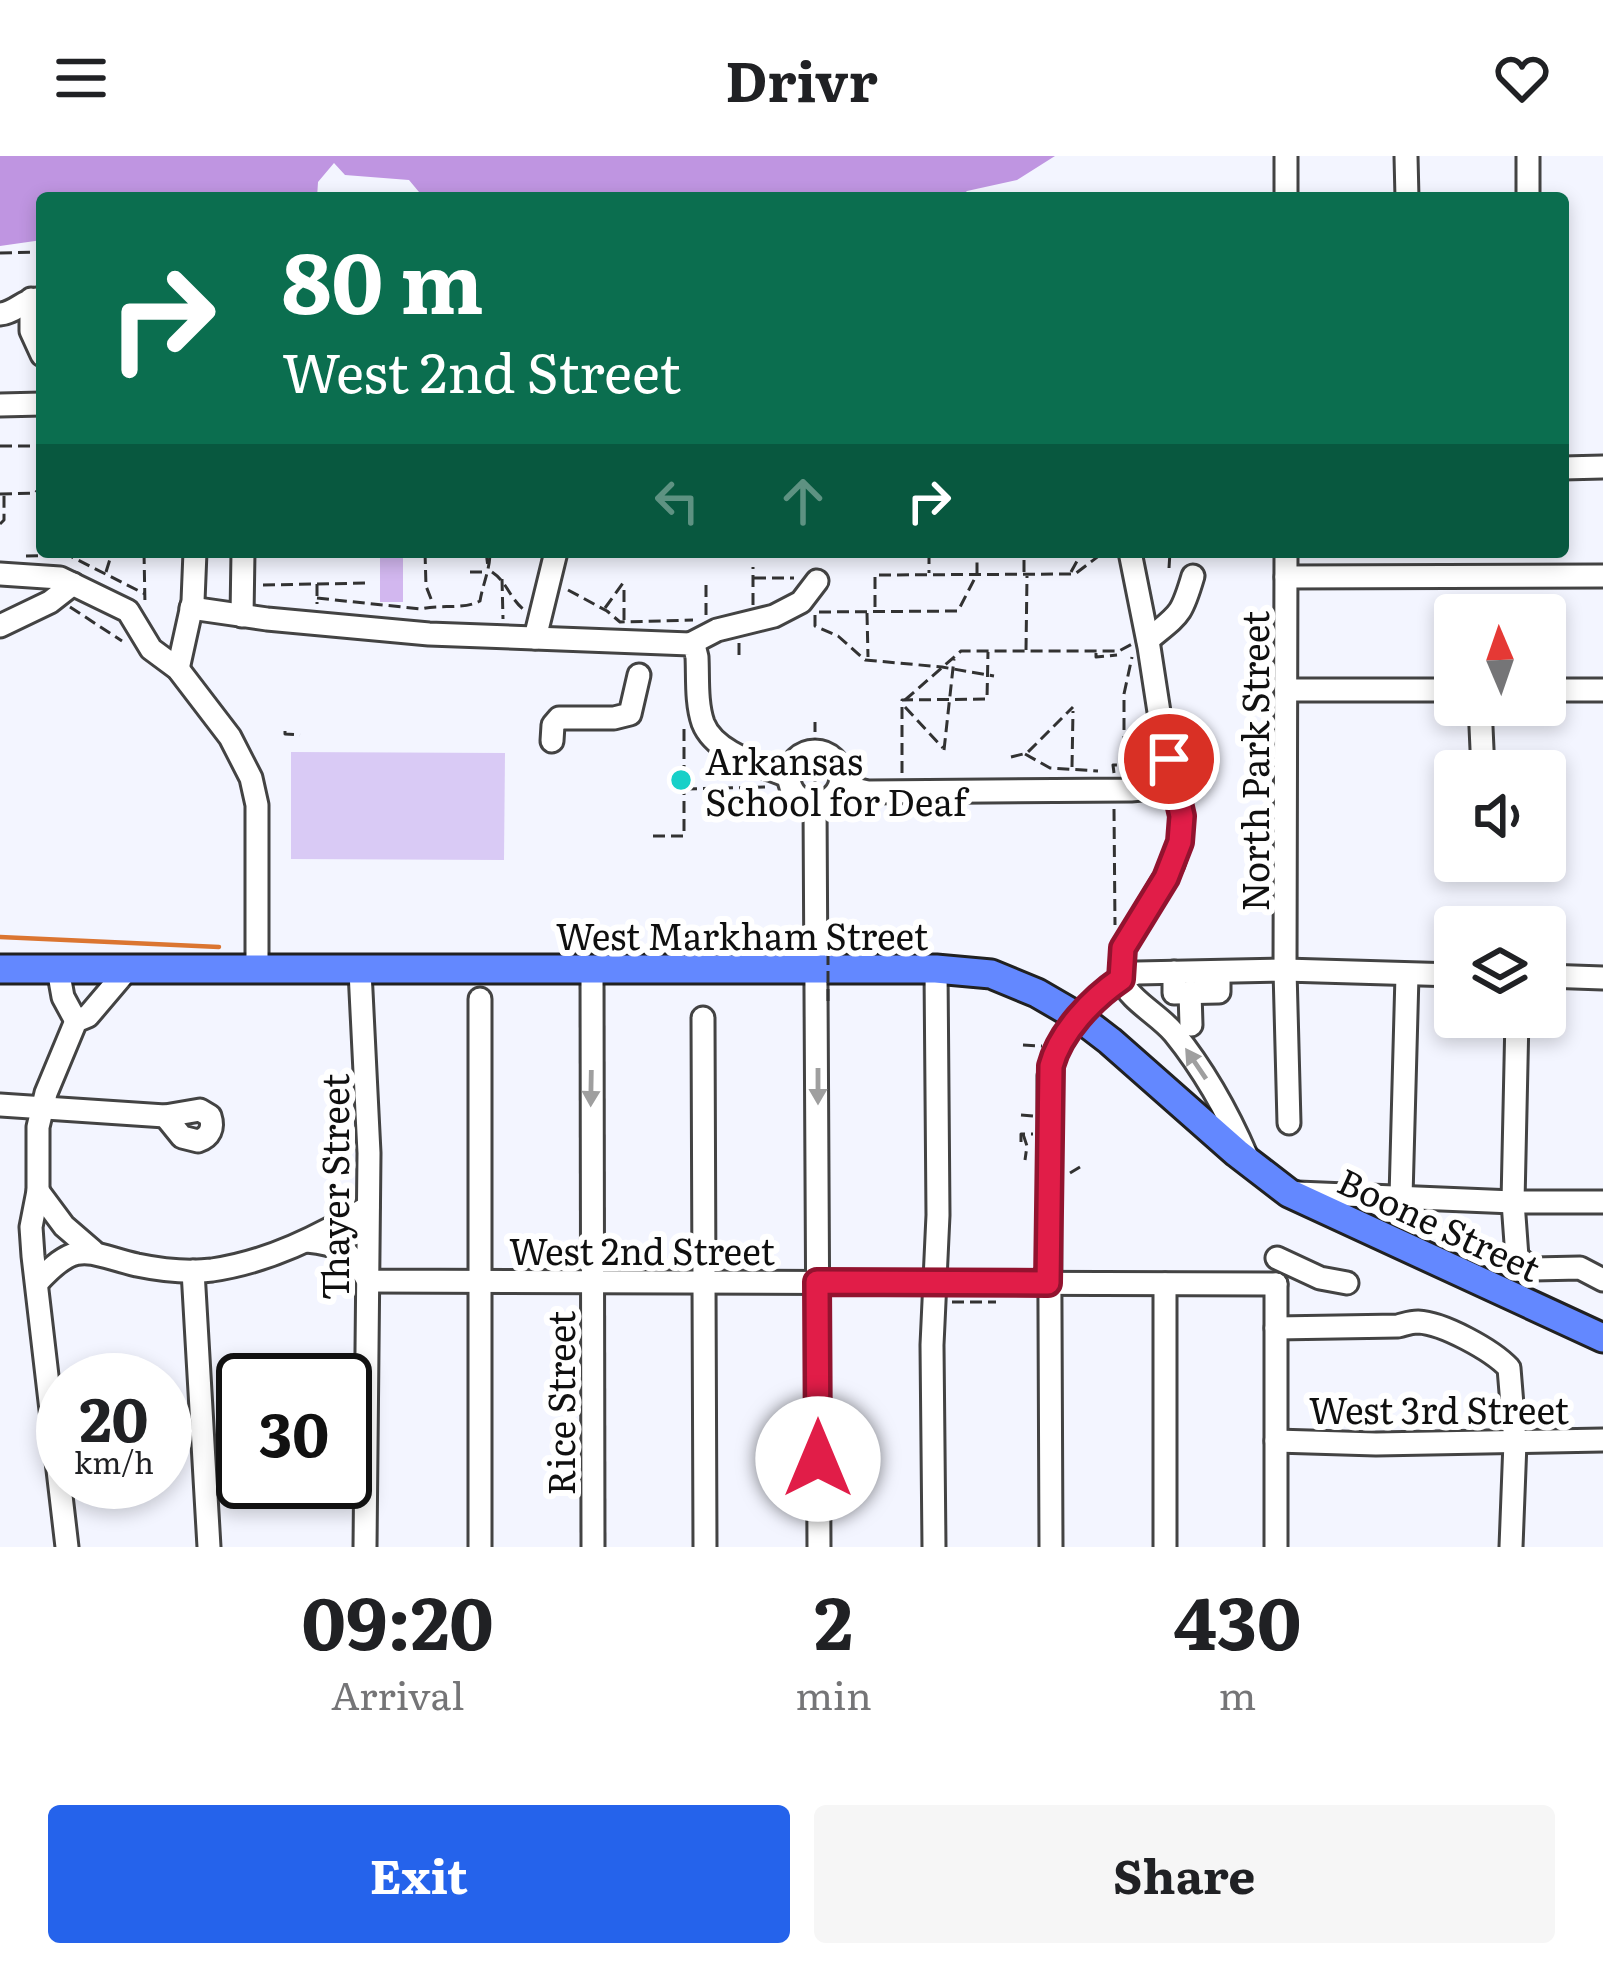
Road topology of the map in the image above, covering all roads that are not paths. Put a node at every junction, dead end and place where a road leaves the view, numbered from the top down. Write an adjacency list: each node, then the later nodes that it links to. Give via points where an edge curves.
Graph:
1 (1286, 156): 4 (street)
2 (1406, 156): 5 (street)
3 (1528, 156): 6 (street)
4 (1286, 192)
5 (1406, 192)
6 (1528, 192)
7 (36, 299): 8 (street); 9 (street)
8 (0, 314)
9 (36, 341)
10 (36, 404): 11 (street)
11 (0, 405)
12 (1603, 467): 13 (street)
13 (1569, 468)
14 (195, 558): 25 (street)
15 (243, 558): 26 (street)
16 (555, 558): 28 (street)
17 (1131, 558): 29 (street)
18 (1286, 558): 22 (street, North Park Street)
19 (0, 574): 23 (street)
20 (1192, 576): 29 (street, via 1171,623)
21 (1603, 576): 22 (street)
22 (1286, 577): 33 (street, North Park Street)
23 (73, 584): 27 (street); 31 (street, via 128,611 151,650)
24 (816, 592): 30 (street)
25 (191, 608): 26 (street); 31 (street)
26 (242, 616): 28 (street, via 429,634)
27 (0, 626)
28 (538, 629): 30 (street)
29 (1140, 641): 40 (street)
30 (689, 644): 39 (street, via 706,729 728,750)
31 (178, 669): 47 (street, via 230,736 254,789)
32 (640, 675): 37 (street, via 630,714 559,718)
33 (1286, 690): 34 (street); 50 (street, North Park Street)
34 (1434, 690)
35 (1566, 690): 36 (street)
36 (1603, 690)
37 (552, 741)
38 (841, 781): 39 (street, via 835,761 815,752 800,757); 40 (street, via 868,792); 41 (street)
39 (790, 782): 41 (street, via 800,799)
40 (1174, 786): 57 (street, via 1180,842 1123,948)
41 (815, 803): 42 (street, via 815,937)
42 (823, 958): 43 (main road, West Markham Street); 49 (main road, West Markham Street); 86 (street, one-way to 86)
43 (935, 968): 61 (main road, West Markham Street, via 991,974); 88 (street)
44 (0, 969): 45 (main road, West Markham Street)
45 (58, 969): 46 (main road, West Markham Street); 62 (street)
46 (127, 970): 47 (main road, West Markham Street); 62 (street)
47 (257, 970): 48 (main road, West Markham Street)
48 (360, 970): 49 (main road, West Markham Street); 75 (street, Thayer Street)
49 (592, 970): 84 (street, Rice Street, one-way to 84)
50 (1285, 970): 52 (street); 53 (street); 68 (street, North Park Street)
51 (1174, 972): 52 (street); 57 (street); 58 (street, via 1174,993)
52 (1219, 972): 58 (street, via 1219,992)
53 (1407, 974): 54 (street); 72 (street)
54 (1434, 975)
55 (1566, 976): 56 (street)
56 (1603, 977)
57 (1121, 979): 61 (street); 69 (street, Boone Street, one-way to 57, via 1191,1056)
58 (1190, 992): 63 (street)
59 (480, 999): 83 (street)
60 (703, 1018): 85 (street)
61 (1080, 1018): 69 (main road, Boone Street); 89 (street, via 1054,1052 1049,1076)
62 (76, 1022): 66 (street)
63 (1191, 1025)
64 (1517, 1038): 73 (street)
65 (0, 1106): 66 (street)
66 (43, 1109): 67 (street); 70 (street)
67 (165, 1116)
68 (1289, 1123)
69 (1251, 1165): 71 (main road, Boone Street)
70 (38, 1191): 77 (street); 87 (street)
71 (1289, 1192): 72 (street); 94 (main road, Boone Street)
72 (1401, 1197): 73 (street)
73 (1513, 1202): 74 (street); 81 (street, via 1517,1258 1533,1269 1580,1268)
74 (1603, 1202)
75 (368, 1208): 76 (street); 82 (street, Thayer Street)
76 (307, 1241): 80 (street); 82 (street, via 343,1249)
77 (93, 1251): 80 (street); 87 (street, via 62,1260)
78 (1276, 1258): 79 (street)
79 (1299, 1269): 90 (street); 92 (street)
80 (193, 1271): 99 (street)
81 (1603, 1280)
82 (368, 1281): 83 (street, West 2nd Street); 100 (street, Thayer Street)
83 (479, 1281): 84 (street, West 2nd Street); 101 (street)
84 (592, 1282): 85 (street, West 2nd Street); 102 (street, Rice Street)
85 (704, 1282): 86 (street, West 2nd Street); 103 (street)
86 (817, 1282): 88 (street, West 2nd Street); 104 (street)
87 (37, 1283): 98 (street)
88 (934, 1283): 89 (street, West 2nd Street); 105 (street)
89 (1048, 1283): 91 (street, West 2nd Street); 106 (street)
90 (1347, 1283)
91 (1165, 1284): 92 (street, West 2nd Street); 107 (street)
92 (1276, 1284): 93 (street)
93 (1276, 1328): 96 (street); 97 (street, via 1413,1322 1469,1341 1510,1368)
94 (1603, 1338)
95 (1603, 1440): 97 (street, West 3rd Street)
96 (1276, 1441): 97 (street, West 3rd Street); 108 (street)
97 (1515, 1442): 109 (street)
98 (61, 1543)
99 (209, 1547)
100 (365, 1547)
101 (480, 1547)
102 (593, 1547)
103 (705, 1547)
104 (819, 1547)
105 (934, 1547)
106 (1051, 1547)
107 (1165, 1547)
108 (1276, 1547)
109 (1511, 1547)

